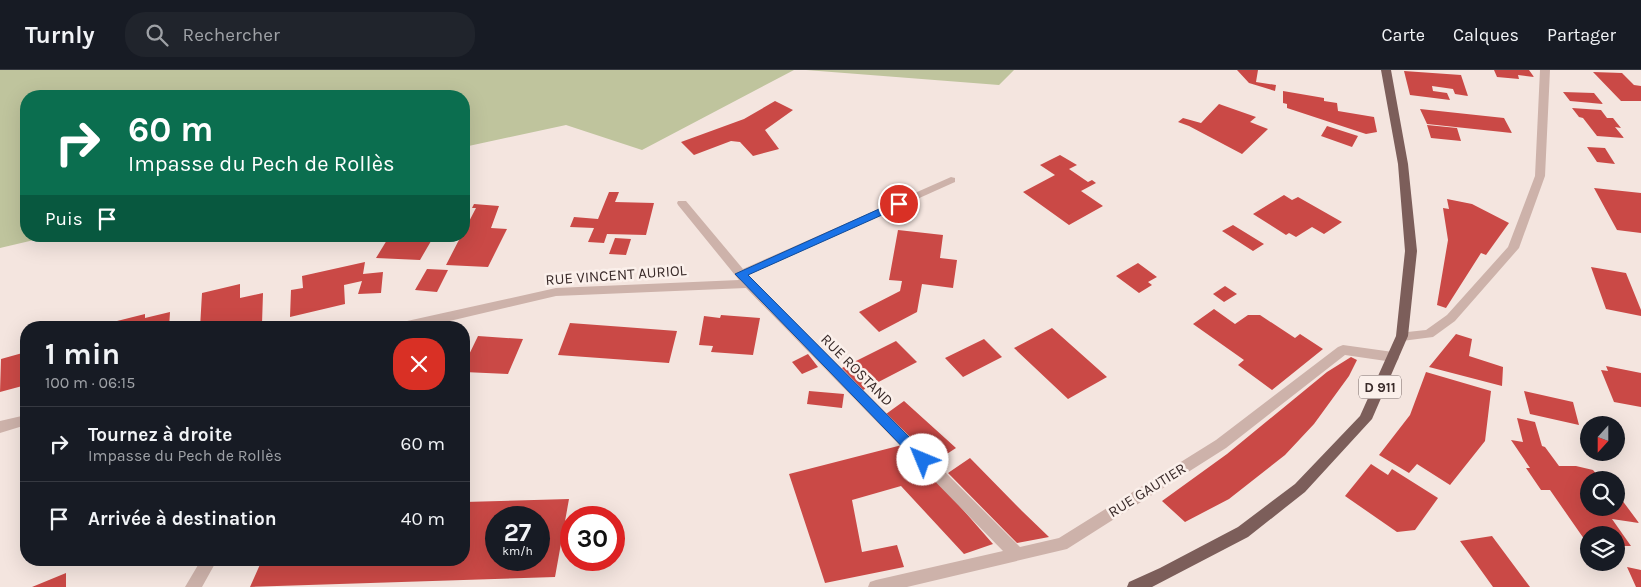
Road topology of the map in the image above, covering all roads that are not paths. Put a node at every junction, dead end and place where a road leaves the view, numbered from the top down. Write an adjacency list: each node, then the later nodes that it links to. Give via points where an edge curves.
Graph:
1 (1386, 70): 7 (main road, D 911, via 1403,164 1411,252)
2 (1545, 70): 7 (street, via 1540,176 1513,248 1451,318 1429,334)
3 (951, 180): 5 (street)
4 (682, 203): 5 (street, RUE ROSTAND)
5 (745, 279): 6 (street, RUE VINCENT AURIOL, via 556,292); 11 (street, RUE ROSTAND)
6 (429, 321)
7 (1402, 336): 8 (main road, D 911)
8 (1393, 357): 11 (street, RUE GAUTIER, via 1343,350 1221,444 1062,544); 15 (main road, D 911, via 1365,419 1300,488 1243,532)
9 (20, 422): 10 (street)
10 (0, 427)
11 (1017, 554): 14 (street, RUE GAUTIER)
12 (205, 566): 13 (street)
13 (193, 587)
14 (876, 587)
15 (1135, 587)

